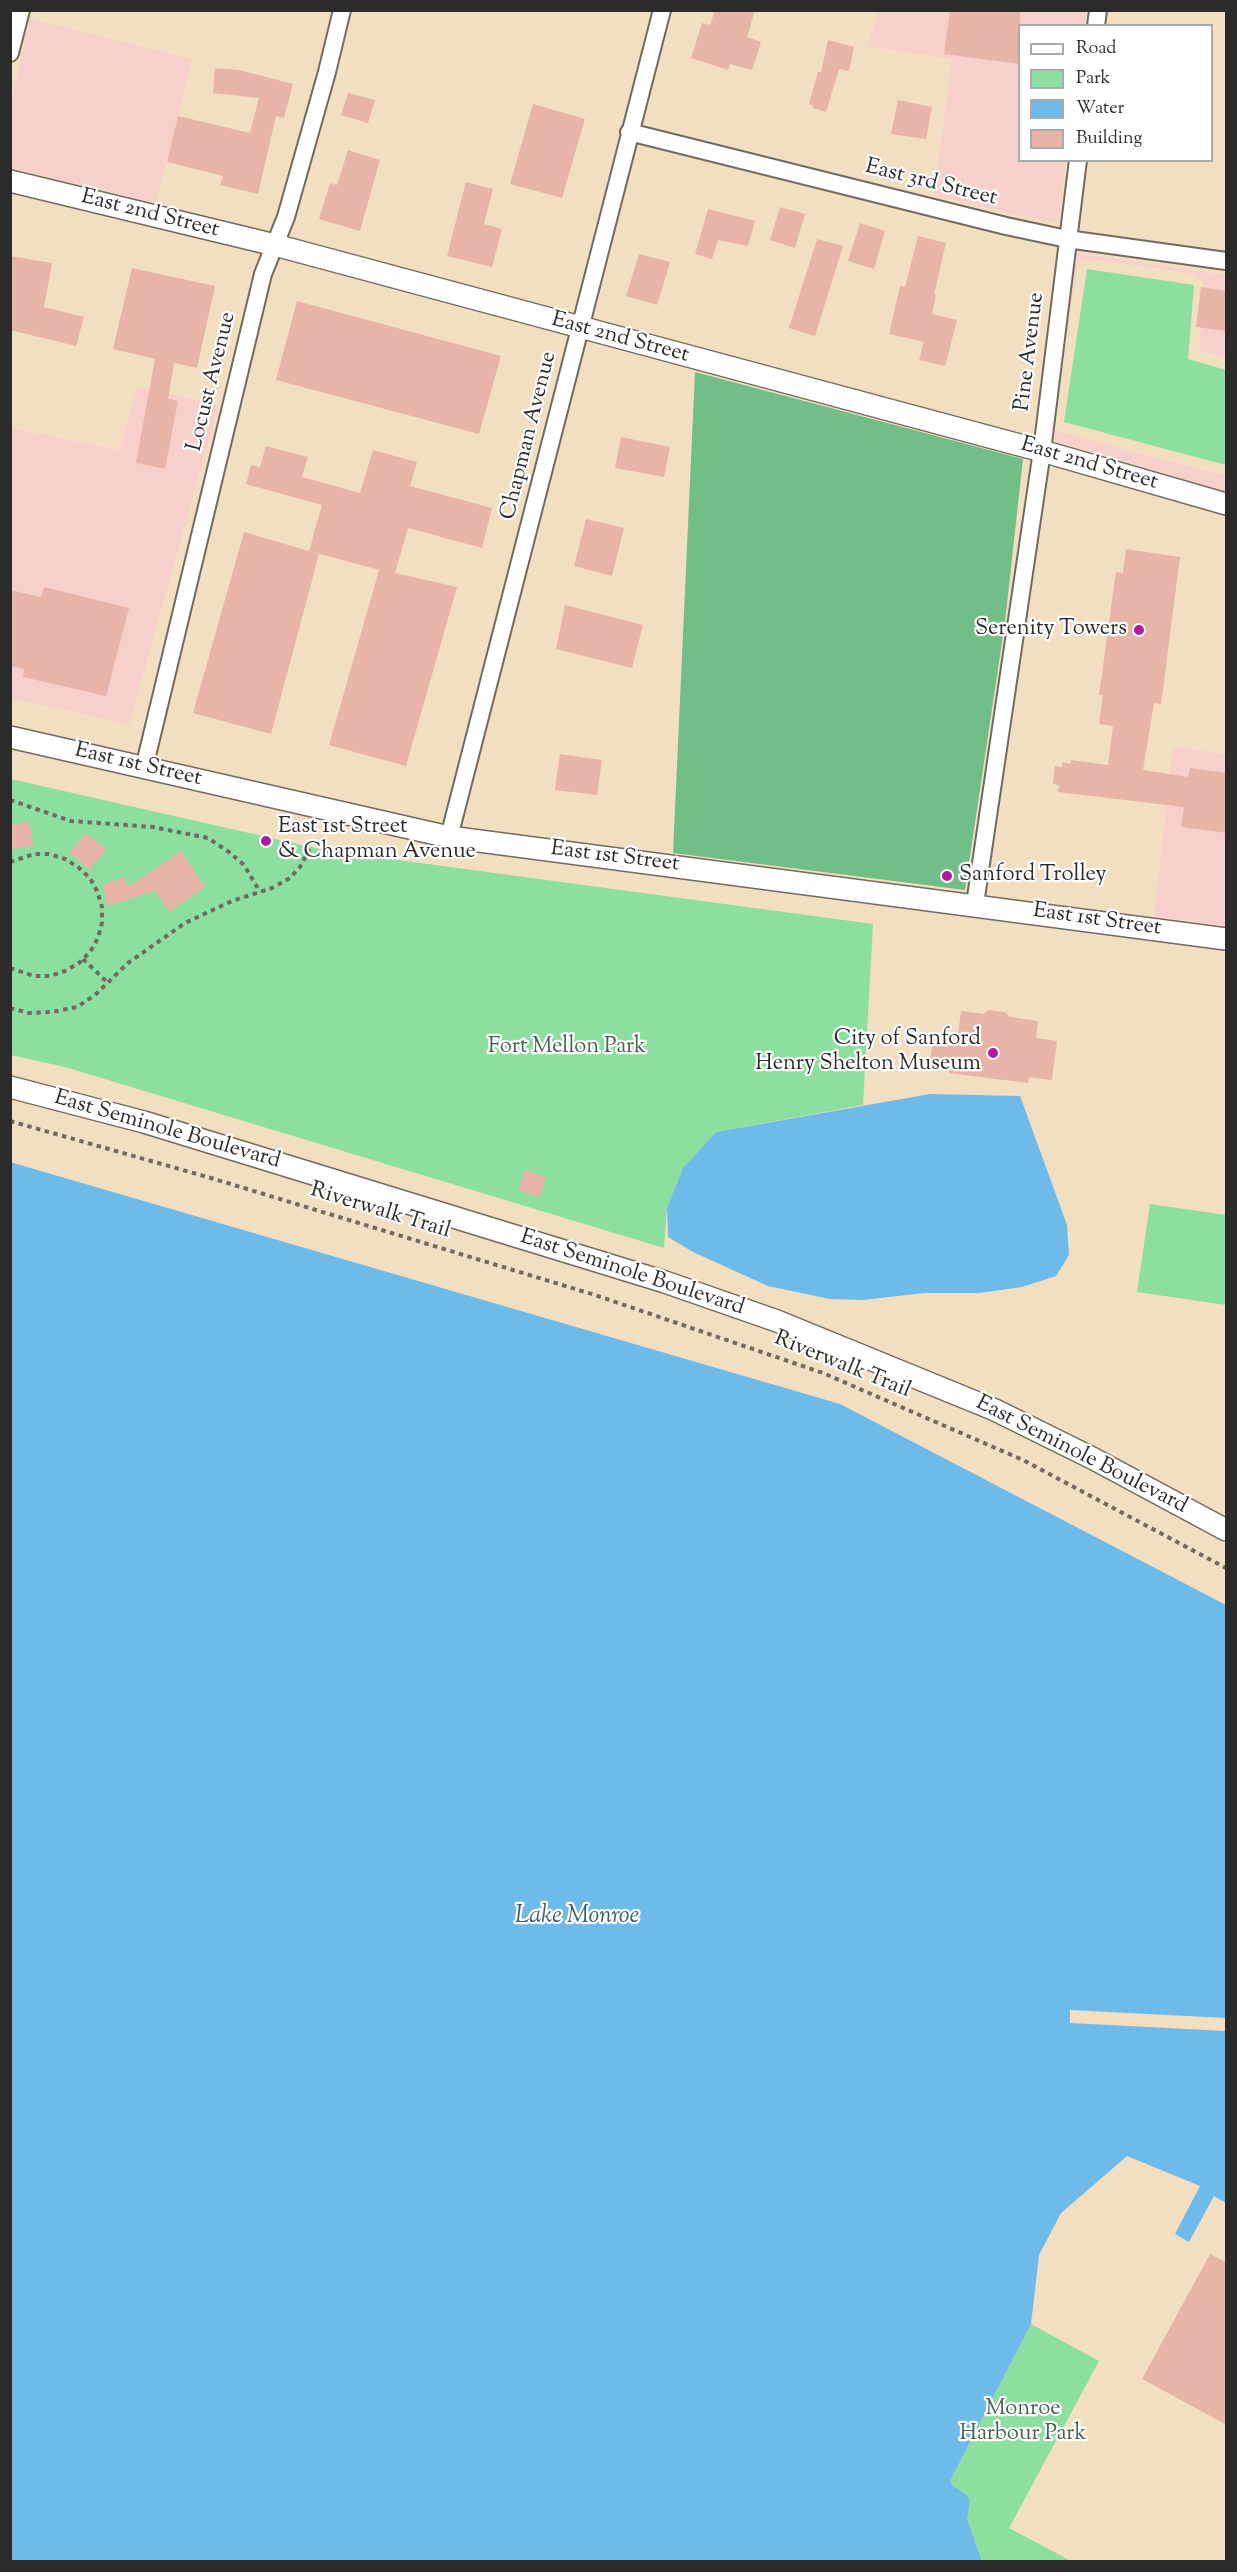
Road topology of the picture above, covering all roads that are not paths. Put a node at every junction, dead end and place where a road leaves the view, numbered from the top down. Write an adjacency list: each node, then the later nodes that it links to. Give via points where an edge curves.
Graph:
1 (21, 10): 4 (street)
2 (342, 10): 9 (street, Locust Avenue)
3 (662, 10): 5 (street, Chapman Avenue)
4 (10, 53)
5 (629, 132): 8 (street, East 3rd Street); 11 (street, Chapman Avenue)
6 (1078, 162): 8 (street, Pine Avenue)
7 (10, 181): 9 (street, East 2nd Street)
8 (1067, 239): 10 (street, East 3rd Street); 12 (street, Pine Avenue)
9 (275, 245): 11 (street, East 2nd Street); 15 (street, Locust Avenue, via 262,274)
10 (1227, 261)
11 (580, 328): 12 (street, East 2nd Street); 16 (street, Chapman Avenue)
12 (1042, 451): 13 (street, East 2nd Street); 17 (street, Pine Avenue)
13 (1227, 504)
14 (10, 737): 15 (street, East 1st Street)
15 (144, 768): 16 (street, East 1st Street)
16 (449, 837): 17 (street, East 1st Street)
17 (975, 904): 18 (street, East 1st Street)
18 (1227, 939)
19 (10, 1087): 20 (street, East Seminole Boulevard, via 167,1128 777,1321 995,1410)
20 (1227, 1530)

